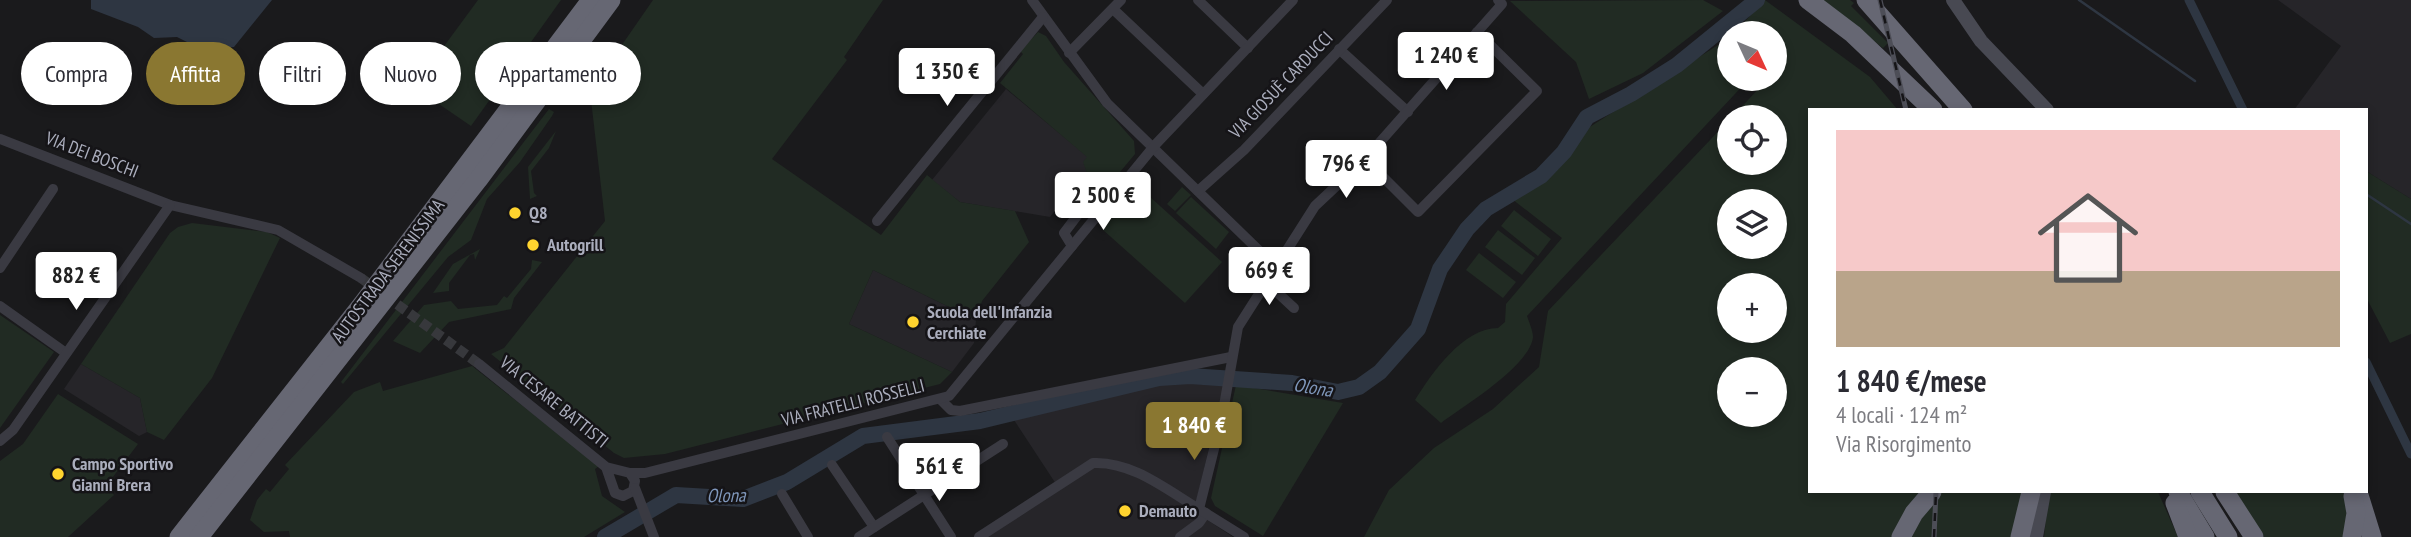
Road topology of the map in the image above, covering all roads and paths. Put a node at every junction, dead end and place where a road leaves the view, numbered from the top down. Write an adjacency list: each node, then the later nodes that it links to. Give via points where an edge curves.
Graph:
1 (591, 0): 63 (highway, AUTOSTRADA SERENISSIMA, via 355,314)
2 (611, 0): 64 (highway, AUTOSTRADA SERENISSIMA, via 453,213)
3 (1032, 0): 12 (street)
4 (1198, 0): 14 (street)
5 (1387, 0): 15 (street, VIA GIOSUÈ CARDUCCI)
6 (1808, 0): 17 (highway)
7 (1866, 0): 21 (highway)
8 (1952, 0): 22 (main road, via 1981,41)
9 (1292, 1): 14 (street)
10 (1500, 2): 13 (street)
11 (1117, 4): 16 (street); 18 (street)
12 (1043, 17): 16 (street); 31 (street)
13 (1477, 32): 23 (street); 26 (street, via 1536,91 1418,212)
14 (1248, 48): 18 (street)
15 (1339, 50): 23 (street); 28 (street, VIA GIOSUÈ CARDUCCI, via 1244,150)
16 (1069, 53): 25 (street, via 1100,96)
17 (1884, 62): 19 (highway); 20 (highway)
18 (1203, 94): 25 (street)
19 (1920, 108)
20 (1931, 108)
21 (1961, 108)
22 (2045, 108)
23 (1408, 111): 26 (street)
24 (0, 139): 30 (street, VIA DEI BOSCHI)
25 (1153, 148): 28 (street); 29 (street)
26 (1365, 159): 33 (street, via 1321,199)
27 (53, 189): 34 (street)
28 (1198, 191): 33 (street)
29 (1110, 198): 32 (street); 32 (street, via 1089,200 1075,215 1063,233)
30 (170, 205): 35 (street, via 278,230); 39 (street)
31 (877, 221)
32 (1072, 246): 42 (street, via 954,392)
33 (1276, 267): 36 (street)
34 (0, 268)
35 (361, 278)
36 (1266, 282): 38 (street); 40 (street, via 1238,327)
37 (0, 306): 39 (street)
38 (1294, 308)
39 (66, 353): 44 (street)
40 (1231, 357): 42 (street, VIA FRATELLI ROSSELLI, via 960,411 951,410); 61 (street)
41 (479, 364): 47 (street, VIA CESARE BATTISTI)
42 (940, 399): 48 (street, VIA FRATELLI ROSSELLI, via 645,474)
43 (887, 437): 60 (street)
44 (0, 441)
45 (1003, 444): 60 (street)
46 (832, 465): 62 (street)
47 (615, 475): 48 (street); 48 (street, via 615,493)
48 (632, 485): 65 (street)
49 (1931, 493): 72 (highway)
50 (2034, 493): 74 (main road)
51 (2034, 493): 73 (highway)
52 (2044, 493): 75 (main road)
53 (2171, 493): 76 (highway)
54 (2179, 493): 77 (highway)
55 (2201, 493): 78 (highway)
56 (2226, 493): 79 (highway)
57 (2352, 493): 80 (highway, via 2356,513)
58 (2358, 493): 81 (highway)
59 (782, 494): 66 (street)
60 (923, 495): 62 (street); 68 (street)
61 (1202, 511): 69 (street, via 1127,468 1111,462 1093,463); 70 (street, via 1199,523); 71 (street)
62 (874, 527): 67 (street)
63 (179, 537)
64 (200, 537)
65 (654, 537)
66 (808, 537)
67 (859, 537)
68 (951, 537)
69 (979, 537)
70 (1180, 537)
71 (1244, 537)
72 (1901, 537)
73 (2020, 537)
74 (2028, 537)
75 (2036, 537)
76 (2188, 537)
77 (2205, 537)
78 (2228, 537)
79 (2254, 537)
80 (2352, 537)
81 (2372, 537)

